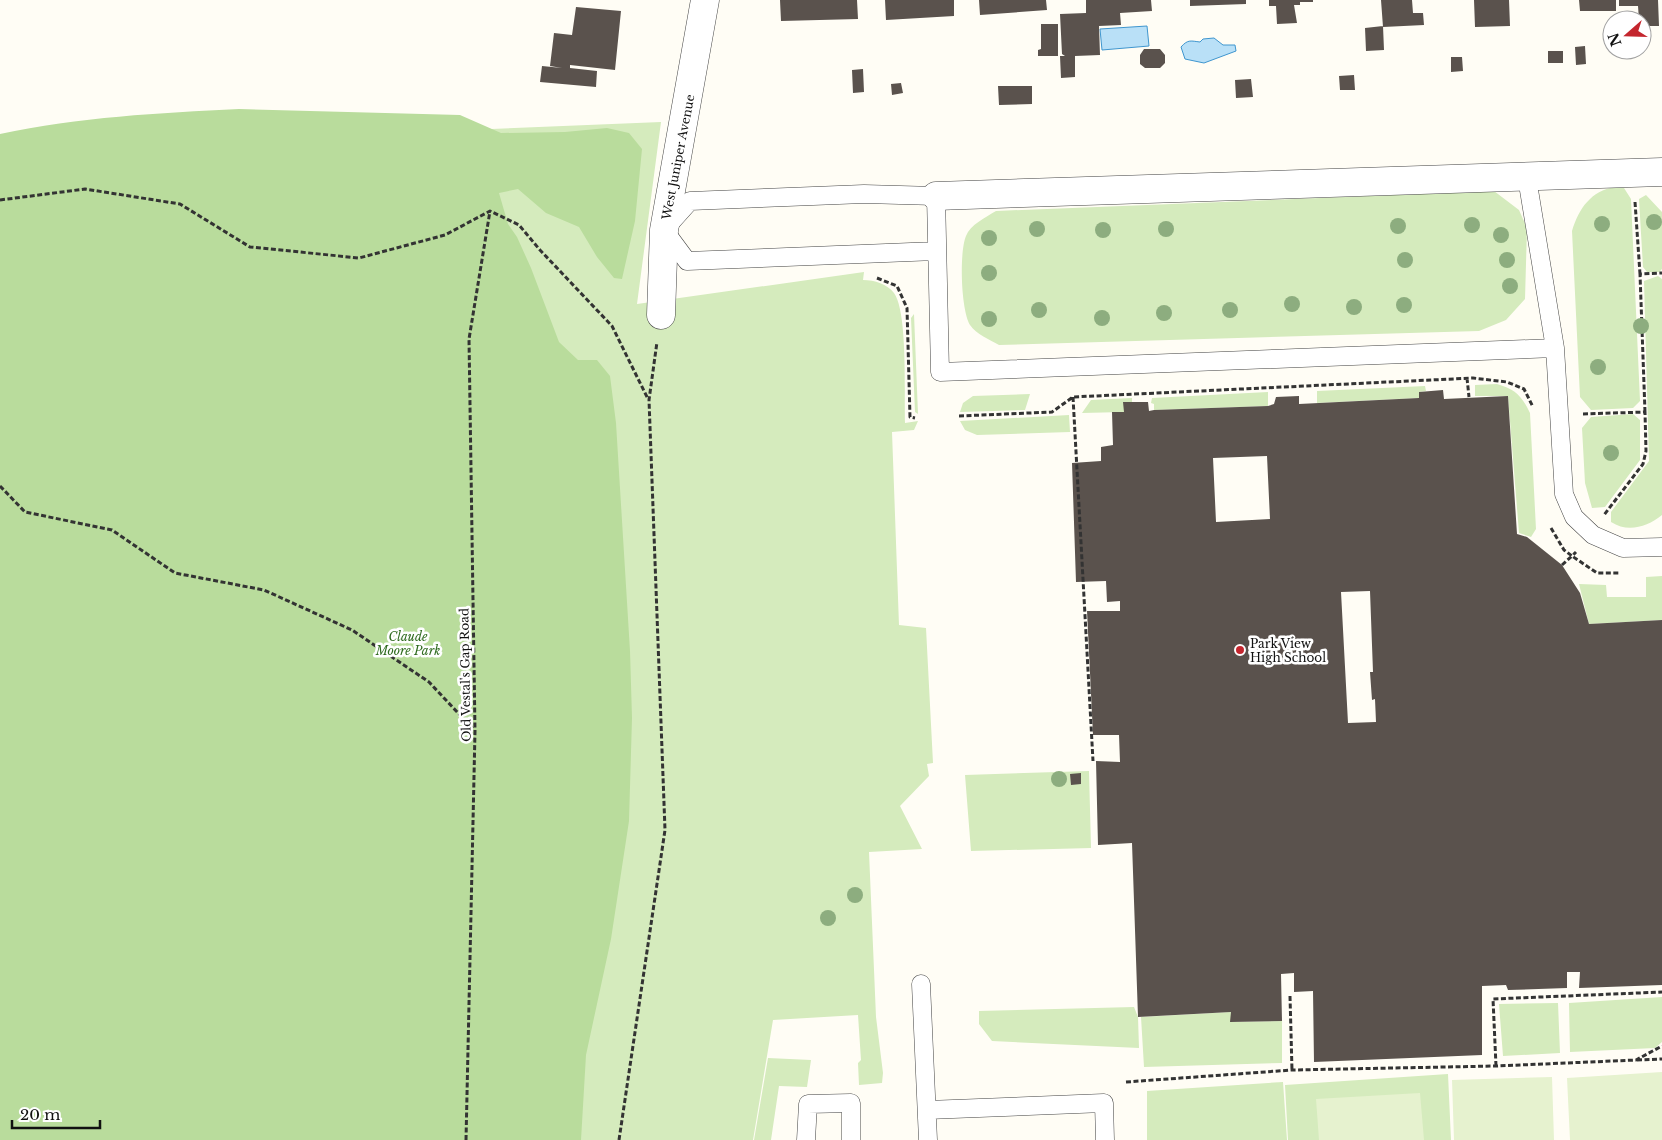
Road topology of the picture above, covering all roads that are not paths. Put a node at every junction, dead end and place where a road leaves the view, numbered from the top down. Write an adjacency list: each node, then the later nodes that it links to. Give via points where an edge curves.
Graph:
1 (705, 0): 5 (street, West Juniper Avenue)
2 (1662, 172): 3 (street)
3 (1527, 178): 4 (street); 8 (lane)
4 (936, 196): 5 (lane, via 864,194 690,201); 6 (lane)
5 (664, 230): 6 (lane, via 687,261); 7 (street, West Juniper Avenue)
6 (936, 251): 8 (lane, via 940,372)
7 (661, 315)
8 (1554, 348): 9 (lane, via 1564,494 1574,518 1593,535 1624,548)
9 (1662, 547)
10 (921, 984): 11 (lane)
11 (927, 1110): 14 (lane); 15 (lane, via 1104,1103)
12 (806, 1140): 13 (lane, via 808,1104 851,1103)
13 (851, 1140)
14 (928, 1140)
15 (1106, 1140)

